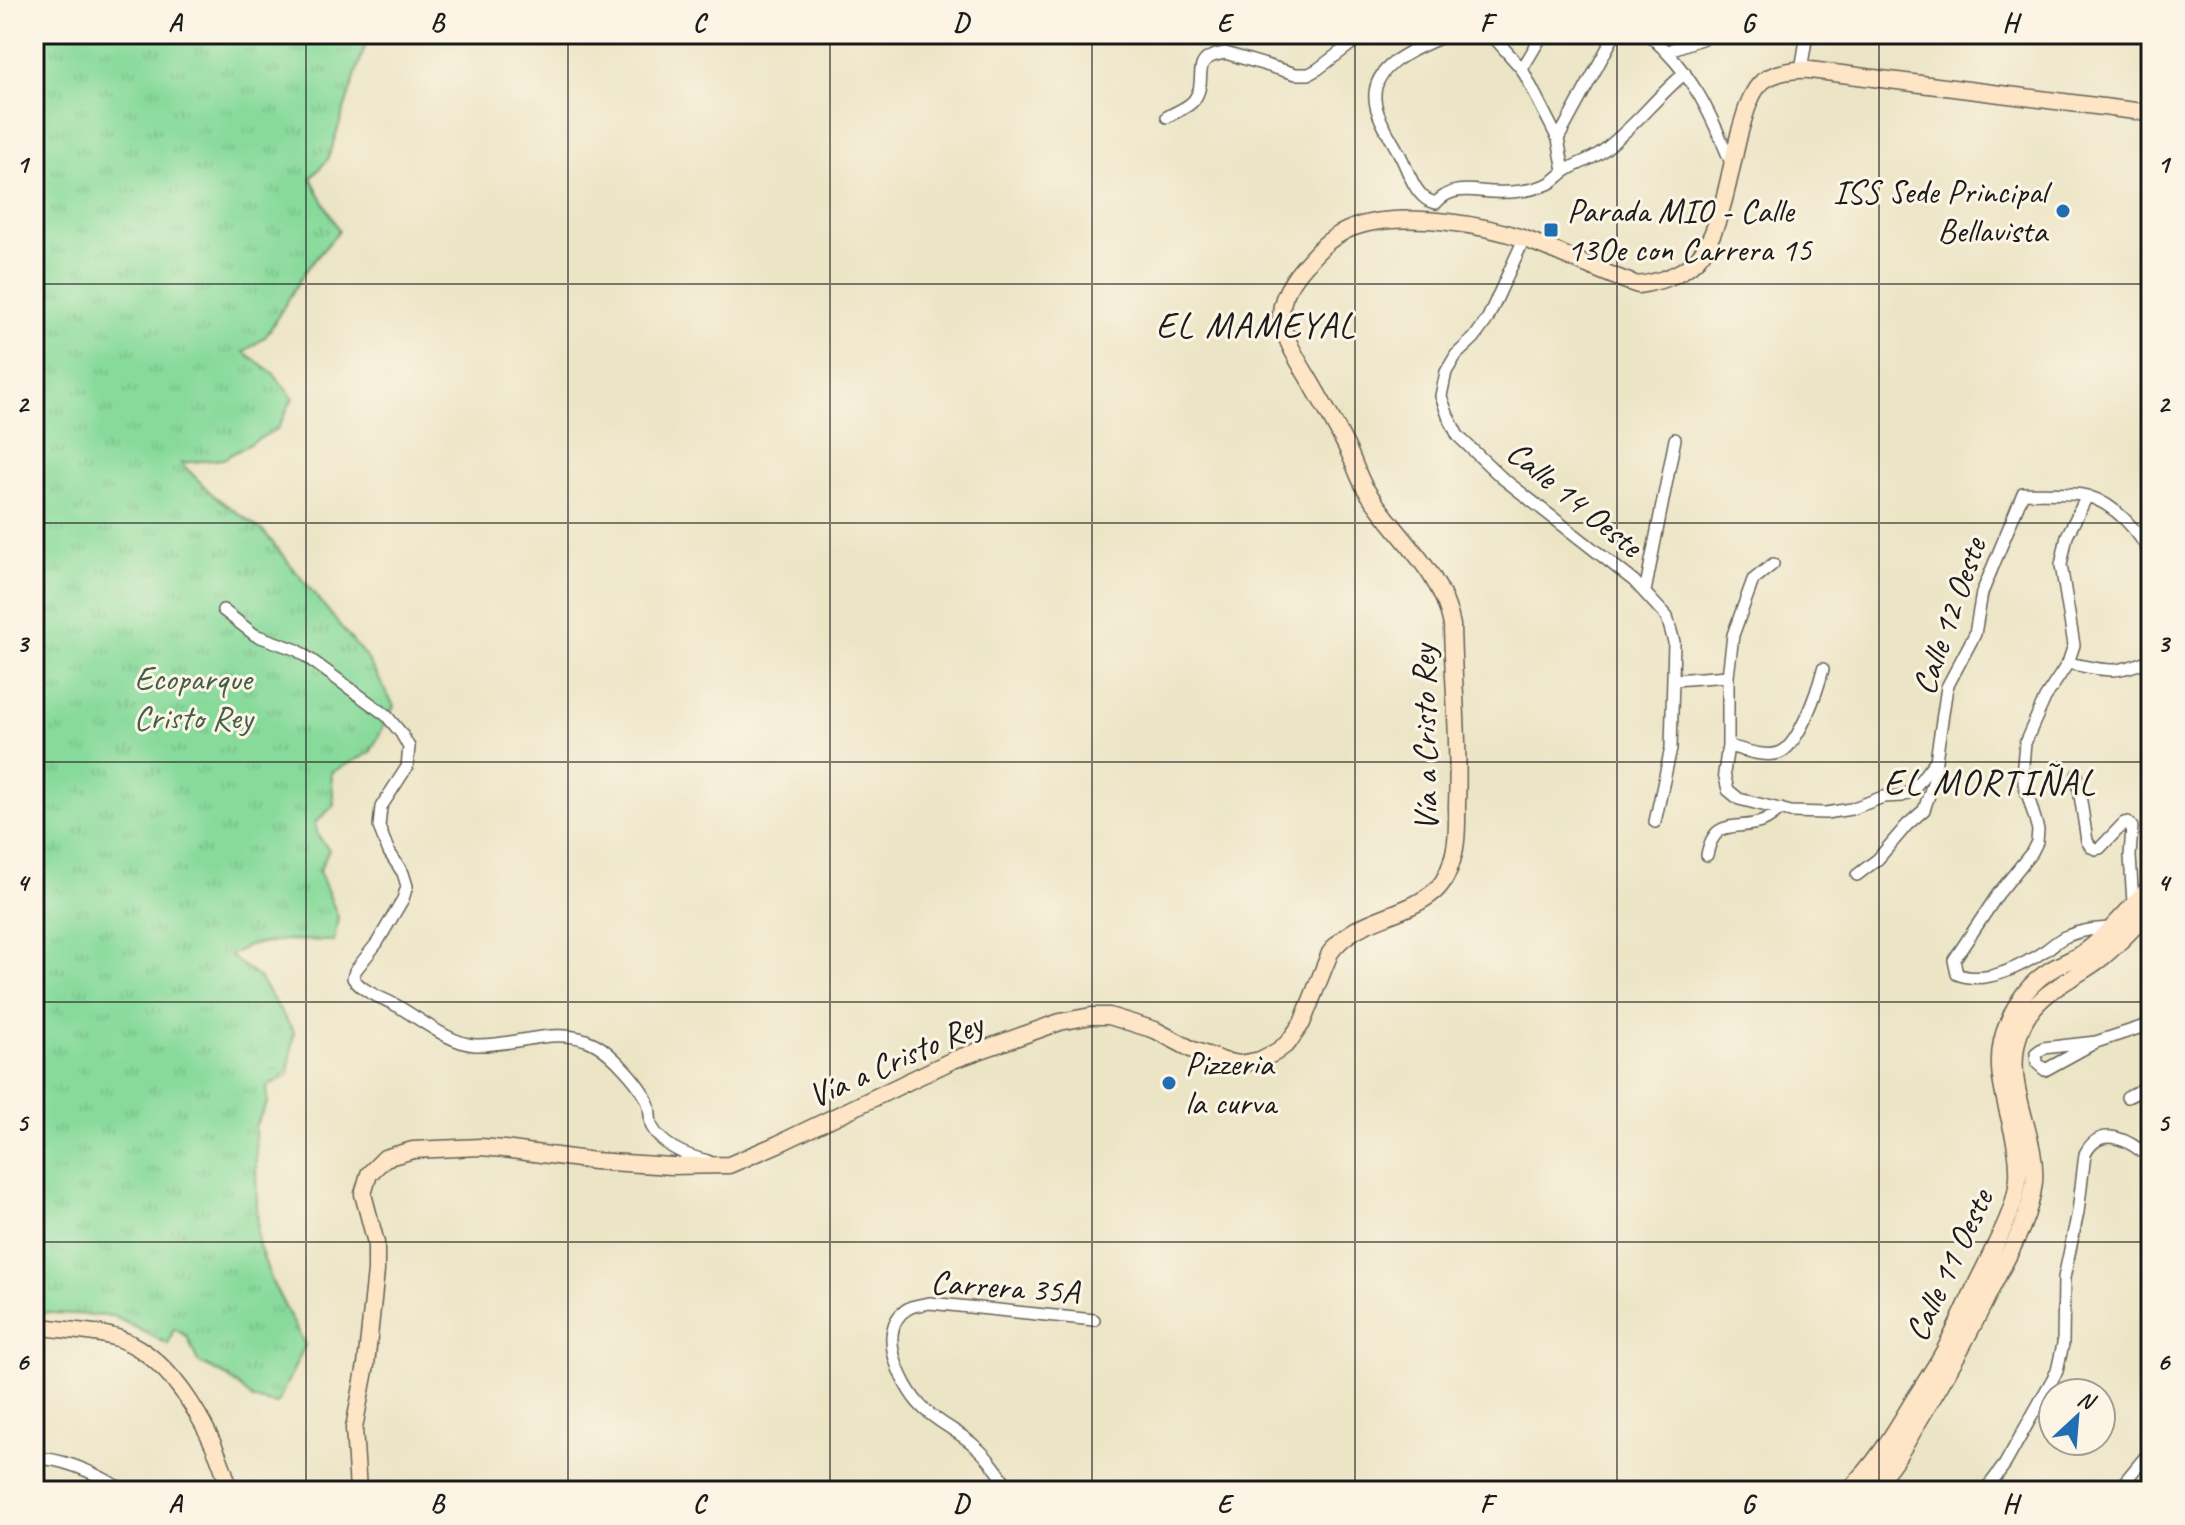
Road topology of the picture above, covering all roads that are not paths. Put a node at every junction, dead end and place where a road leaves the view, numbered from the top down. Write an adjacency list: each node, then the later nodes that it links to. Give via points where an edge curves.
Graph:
1 (1364, 34): 14 (street, via 1309,74 1213,54 1201,65 1194,99)
2 (1449, 34): 18 (street, via 1405,53 1376,85 1380,116 1416,187)
3 (1491, 34): 10 (street)
4 (1543, 34): 10 (street)
5 (1615, 34): 15 (street)
6 (1648, 34): 9 (street)
7 (1715, 34): 9 (street)
8 (1807, 34): 11 (street)
9 (1667, 51): 12 (street)
10 (1522, 69): 15 (street)
11 (1801, 70): 13 (street); 16 (street, Vía a Cristo Rey, via 1764,80 1757,89)
12 (1685, 73): 16 (street); 17 (street, via 1598,155)
13 (2151, 113)
14 (1167, 117)
15 (1558, 139): 17 (street)
16 (1732, 163): 20 (street, Vía a Cristo Rey, via 1701,255 1654,282 1638,285)
17 (1564, 171): 18 (street, via 1551,183 1525,191 1467,189)
18 (1436, 203): 19 (street)
19 (1439, 222): 20 (street, Vía a Cristo Rey); 51 (street, Vía a Cristo Rey, via 1367,223 1345,231 1298,275 1282,301 1281,317 1364,487 1424,563 1449,611 1457,717 1457,834 1453,860 1440,886 1337,944 1302,1023 1288,1043 1260,1060 1240,1064 1209,1057 1155,1030 1109,1016 1072,1018 953,1060)
20 (1524, 239): 25 (street, Calle 14 Oeste, via 1487,320 1446,372 1441,396 1458,436)
21 (1675, 439): 25 (street)
22 (2087, 496): 23 (street, via 2118,514); 28 (street, via 2062,552 2074,645); 33 (street, Calle 12 Oeste, via 2023,493 1982,593 1975,634 1947,687)
23 (2151, 556)
24 (1773, 564): 30 (street, via 1753,580 1745,599)
25 (1645, 592): 31 (street, Calle 14 Oeste, via 1667,617 1674,642)
26 (223, 610): 51 (street, via 255,635 297,650 386,715 409,747 407,767 381,807 379,827 407,886 377,943 355,971 359,987 459,1042 571,1036 596,1045 639,1087 649,1104 651,1125 666,1143 698,1159)
27 (2151, 659): 28 (street, via 2107,672)
28 (2068, 663): 44 (street, via 2025,743 2024,783 2037,842 1954,960 1954,968 1957,974 1977,978 2018,967)
29 (1823, 669): 32 (street, via 1807,716 1789,745 1779,753)
30 (1728, 676): 31 (street); 32 (street)
31 (1674, 680): 36 (street, Calle 14 Oeste, via 1671,748)
32 (1728, 746): 35 (street, via 1728,790 1739,799)
33 (1936, 760): 35 (street, via 1902,796 1826,813); 38 (street, Calle 12 Oeste, via 1924,810)
34 (2077, 775): 39 (street, via 2091,847 2100,848 2124,823 2132,827)
35 (1781, 809): 37 (street, via 1762,822 1717,832)
36 (1655, 822)
37 (1707, 855)
38 (1857, 875)
39 (2132, 876): 40 (street); 41 (street)
40 (2151, 884): 41 (street, Calle 11 Oeste)
41 (2133, 903): 43 (street, Calle 11 Oeste)
42 (2151, 909): 56 (street, Calle 11 Oeste, via 2105,955 2042,997 2020,1031 2016,1083 2034,1180 2028,1212 1959,1354 1896,1460)
43 (2111, 928): 44 (street); 45 (street, Calle 11 Oeste)
44 (2068, 935): 45 (street, via 2079,944)
45 (2077, 958): 56 (street, Calle 11 Oeste, via 2031,987 2007,1024 1999,1058 2017,1160 2013,1207 1946,1347)
46 (2151, 1024): 47 (street)
47 (2096, 1042): 47 (street, via 2045,1070 2037,1063 2036,1053 2043,1048)
48 (2151, 1085): 49 (street)
49 (2127, 1097)
50 (2151, 1159): 62 (street, via 2127,1140 2106,1138 2089,1146 2064,1278 2057,1371)
51 (726, 1165): 59 (street, Vía a Cristo Rey, via 594,1161 481,1147 413,1150 379,1162 363,1194 376,1243 376,1271 354,1428)
52 (1094, 1320): 60 (street, Carrera 35A, via 930,1303 898,1318 891,1346 906,1386 921,1407 978,1449)
53 (34, 1325): 58 (street, via 120,1340 161,1367 199,1415)
54 (2151, 1450): 63 (street)
55 (34, 1458): 57 (street, via 88,1472)
56 (1870, 1483): 61 (street)
57 (125, 1491)
58 (230, 1491)
59 (358, 1491)
60 (1011, 1491)
61 (1848, 1491)
62 (1985, 1491)
63 (2117, 1491)

